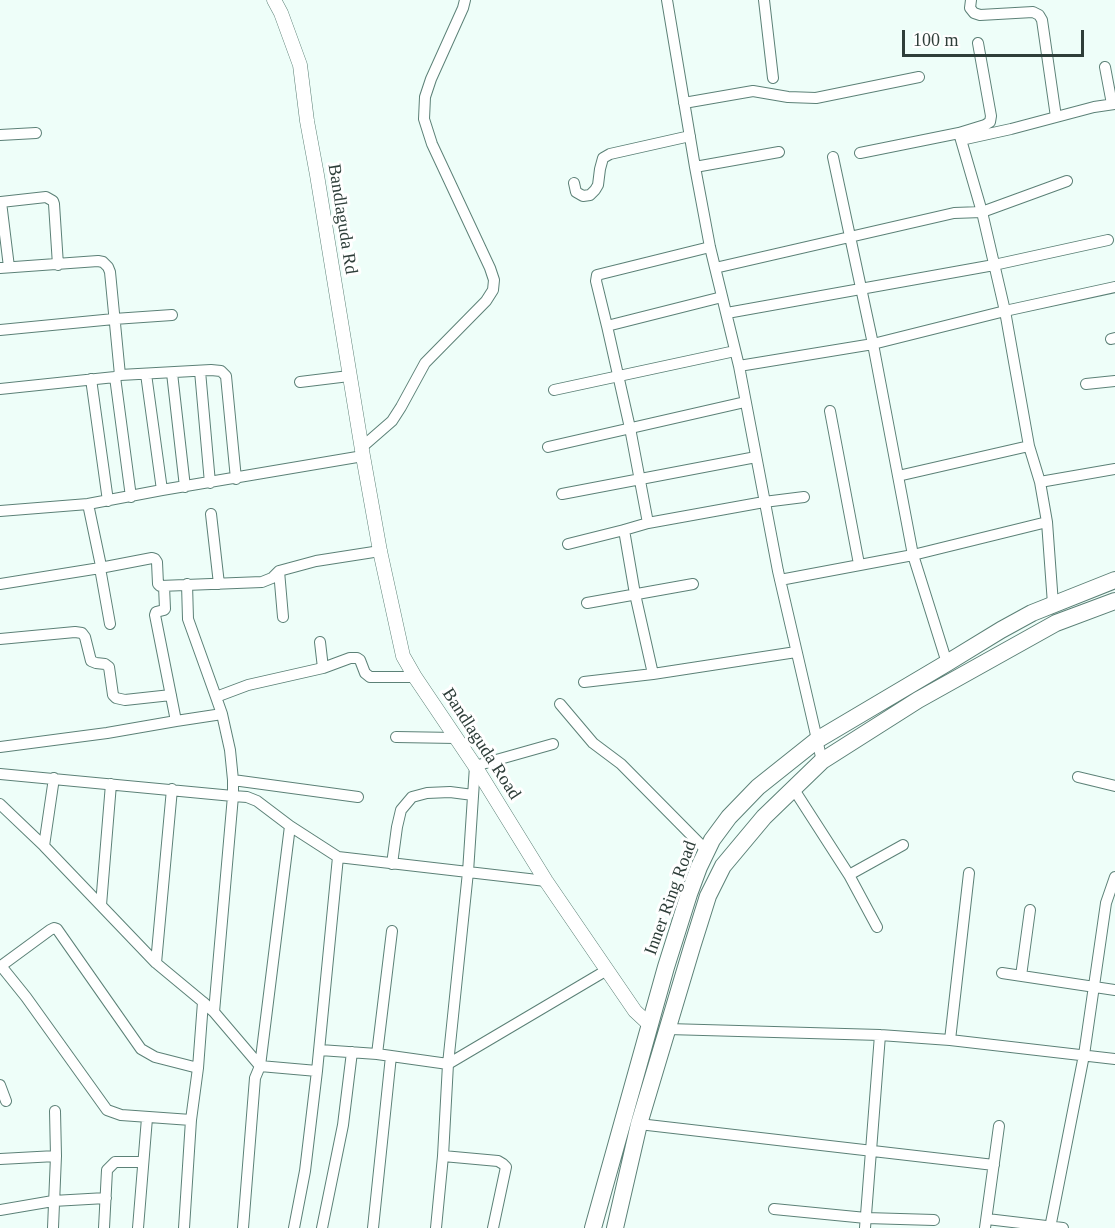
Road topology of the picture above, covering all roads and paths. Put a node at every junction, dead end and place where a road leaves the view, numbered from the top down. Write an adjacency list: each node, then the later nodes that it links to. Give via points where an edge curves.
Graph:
1 (274, 0): 48 (street, Bandlaguda Rd, via 300,65)
2 (465, 0): 61 (street, via 431,79 424,119 490,268 493,290 425,363 402,407)
3 (667, 0): 10 (street)
4 (765, 0): 9 (street)
5 (971, 0): 12 (street, via 970,8 980,15 1039,15)
6 (978, 43): 16 (street, via 990,122)
7 (1105, 67): 11 (street)
8 (919, 77): 10 (street, via 816,98 753,91)
9 (773, 78)
10 (684, 103): 15 (street)
11 (1113, 104): 12 (street)
12 (1056, 117): 16 (street)
13 (36, 133): 14 (street)
14 (0, 135)
15 (690, 136): 20 (street); 22 (street, via 603,158 598,185 590,195 576,192)
16 (960, 136): 18 (street); 24 (street)
17 (779, 152): 20 (street)
18 (860, 153)
19 (833, 156): 25 (street)
20 (695, 167): 27 (street)
21 (1067, 182): 24 (street)
22 (574, 183)
23 (1, 202): 28 (street, via 46,197 53,201); 30 (street)
24 (982, 212): 25 (street, via 954,213); 29 (street)
25 (850, 237): 31 (street); 33 (street)
26 (1108, 240): 29 (street)
27 (710, 247): 31 (street); 39 (street, via 597,275)
28 (58, 265): 30 (street); 38 (street, via 103,262 110,273)
29 (994, 265): 33 (street); 35 (street)
30 (4, 268)
31 (715, 268): 34 (street)
32 (1115, 287): 35 (street)
33 (861, 289): 36 (street); 41 (street)
34 (722, 297): 36 (street); 39 (street)
35 (1005, 311): 41 (street); 59 (street)
36 (727, 313): 42 (street)
37 (172, 315): 38 (street)
38 (114, 319): 40 (street); 47 (street)
39 (607, 326): 49 (street)
40 (0, 330)
41 (873, 344): 43 (street); 64 (street)
42 (735, 351): 43 (street); 49 (street)
43 (739, 366): 56 (street)
44 (200, 371): 45 (street); 65 (street, via 221,371 226,376); 68 (street)
45 (172, 373): 46 (street); 69 (street)
46 (146, 374): 47 (street); 70 (street)
47 (118, 376): 50 (street); 72 (street)
48 (350, 376): 52 (street); 61 (street, Bandlaguda Rd)
49 (618, 376): 55 (street); 58 (street)
50 (91, 379): 54 (street); 74 (street)
51 (1115, 381): 53 (street)
52 (300, 382)
53 (1086, 384)
54 (0, 389)
55 (554, 390)
56 (745, 402): 58 (street); 62 (street)
57 (830, 411): 85 (street)
58 (630, 428): 60 (street); 66 (street)
59 (1029, 446): 64 (street); 67 (street)
60 (548, 447)
61 (362, 452): 65 (street); 83 (street, Bandlaguda Road)
62 (756, 458): 66 (street); 75 (street)
63 (1115, 469): 67 (street)
64 (898, 476): 84 (street)
65 (236, 479): 68 (street)
66 (639, 479): 71 (street); 80 (street)
67 (1040, 482): 79 (street)
68 (210, 483): 69 (street)
69 (186, 487): 70 (street)
70 (162, 490): 72 (street)
71 (562, 494)
72 (131, 497): 74 (street)
73 (804, 497): 75 (street)
74 (108, 501): 76 (street)
75 (764, 502): 80 (street); 88 (street)
76 (88, 504): 77 (street); 86 (street)
77 (0, 511)
78 (211, 514): 92 (street)
79 (1047, 522): 84 (street); 98 (street)
80 (648, 523): 81 (street)
81 (624, 530): 82 (street); 95 (street)
82 (568, 544)
83 (380, 551): 87 (street); 107 (street, Bandlaguda Road, via 403,656)
84 (913, 555): 85 (street); 104 (street)
85 (859, 564): 88 (street)
86 (100, 568): 90 (street); 94 (street, via 152,558 157,562 158,584); 100 (street)
87 (279, 571): 92 (street, via 262,582); 99 (street)
88 (780, 580): 103 (street)
89 (1115, 580): 98 (highway, Inner Ring Road)
90 (0, 584)
91 (187, 584): 92 (street); 94 (street); 110 (street, via 188,619)
92 (219, 584)
93 (693, 584): 95 (street)
94 (164, 586): 109 (street, via 165,609 154,615)
95 (634, 594): 97 (street); 106 (street)
96 (1115, 601): 119 (highway, Inner Ring Road, via 1056,623 918,700)
97 (587, 603)
98 (1053, 604): 104 (highway, Inner Ring Road)
99 (283, 616)
100 (110, 624)
101 (0, 639): 109 (street, via 82,633 91,661 109,667 116,698)
102 (320, 642): 105 (street)
103 (796, 652): 106 (street); 116 (street)
104 (947, 663): 116 (highway, Inner Ring Road)
105 (323, 669): 107 (street, via 354,657 370,677); 110 (street, via 248,685)
106 (652, 674): 108 (street)
107 (415, 677): 115 (street, Bandlaguda Road)
108 (584, 682)
109 (171, 695): 113 (street)
110 (216, 697): 112 (street)
111 (560, 704): 136 (street, via 593,742 621,764)
112 (222, 714): 113 (street); 124 (street)
113 (176, 721): 118 (street)
114 (396, 737): 115 (street)
115 (456, 738): 120 (street, Bandlaguda Road)
116 (817, 740): 119 (street); 136 (highway, Inner Ring Road, via 729,817)
117 (553, 744): 120 (street)
118 (0, 747)
119 (822, 762): 127 (highway, Inner Ring Road)
120 (475, 766): 129 (street); 143 (street, Bandlaguda Road)
121 (0, 774): 123 (street)
122 (1078, 777): 126 (street)
123 (54, 778): 125 (street); 135 (street)
124 (233, 780): 130 (street); 131 (street)
125 (111, 784): 128 (street); 144 (street)
126 (1115, 786)
127 (793, 788): 141 (street); 158 (highway, Inner Ring Road, via 723,866 708,896)
128 (172, 789): 130 (street); 148 (street)
129 (473, 795): 138 (street, via 450,792 412,797 401,810); 139 (street)
130 (233, 796): 133 (street, via 253,798); 156 (street)
131 (358, 797)
132 (0, 804): 135 (street)
133 (291, 826): 137 (street); 168 (street)
134 (903, 845): 141 (street)
135 (44, 846): 144 (street)
136 (707, 851): 157 (highway, Inner Ring Road, via 689,894)
137 (338, 856): 138 (street); 161 (street)
138 (392, 864): 139 (street)
139 (468, 872): 143 (street); 167 (street)
140 (969, 873): 160 (street)
141 (849, 875): 146 (street)
142 (1115, 877): 153 (street, via 1106,903)
143 (546, 881): 150 (street, Bandlaguda Road)
144 (101, 905): 148 (street)
145 (1030, 910): 152 (street)
146 (877, 927)
147 (392, 931): 163 (street)
148 (156, 963): 155 (street)
149 (0, 966): 169 (street, via 57,929 141,1049 155,1058); 174 (street, via 107,1110)
150 (608, 970): 157 (street, Bandlaguda Road, via 635,1011); 167 (street)
151 (1002, 973): 152 (street)
152 (1021, 976): 153 (street)
153 (1094, 987): 154 (street); 164 (street)
154 (1115, 990)
155 (203, 1002): 156 (street); 169 (street)
156 (214, 1012): 168 (street)
157 (650, 1025): 202 (highway, Inner Ring Road)
158 (668, 1029): 159 (street); 176 (highway, Inner Ring Road)
159 (880, 1035): 160 (street); 178 (street)
160 (950, 1040): 164 (street)
161 (320, 1050): 162 (street); 170 (street)
162 (352, 1052): 163 (street); 198 (street, via 344,1125)
163 (377, 1054): 165 (street)
164 (1084, 1055): 166 (street); 191 (street)
165 (391, 1056): 167 (street); 199 (street)
166 (1115, 1059)
167 (448, 1064): 180 (street)
168 (260, 1066): 170 (street); 196 (street, via 255,1078)
169 (198, 1068): 175 (street)
170 (317, 1071): 197 (street)
171 (0, 1085): 172 (street)
172 (6, 1101)
173 (55, 1111): 179 (street)
174 (147, 1118): 175 (street); 182 (street)
175 (191, 1120): 195 (street)
176 (639, 1125): 178 (street); 203 (highway, Inner Ring Road)
177 (999, 1126): 183 (street)
178 (872, 1152): 183 (street); 189 (street)
179 (56, 1156): 181 (street); 185 (street)
180 (443, 1156): 200 (street); 201 (street, via 498,1161 506,1167)
181 (0, 1160)
182 (143, 1162): 184 (street, via 112,1165 107,1170); 194 (street)
183 (994, 1165): 190 (street)
184 (106, 1198): 185 (street); 193 (street)
185 (53, 1201): 187 (street); 192 (street)
186 (774, 1209): 189 (street)
187 (0, 1210)
188 (934, 1220): 189 (street)
189 (865, 1223)
190 (986, 1223): 191 (street)
191 (1051, 1227): 204 (street)
192 (53, 1228)
193 (104, 1228)
194 (138, 1228)
195 (184, 1228)
196 (243, 1228)
197 (294, 1228)
198 (322, 1228)
199 (373, 1228)
200 (436, 1228)
201 (493, 1228)
202 (593, 1228)
203 (615, 1228)
204 (1064, 1228)

